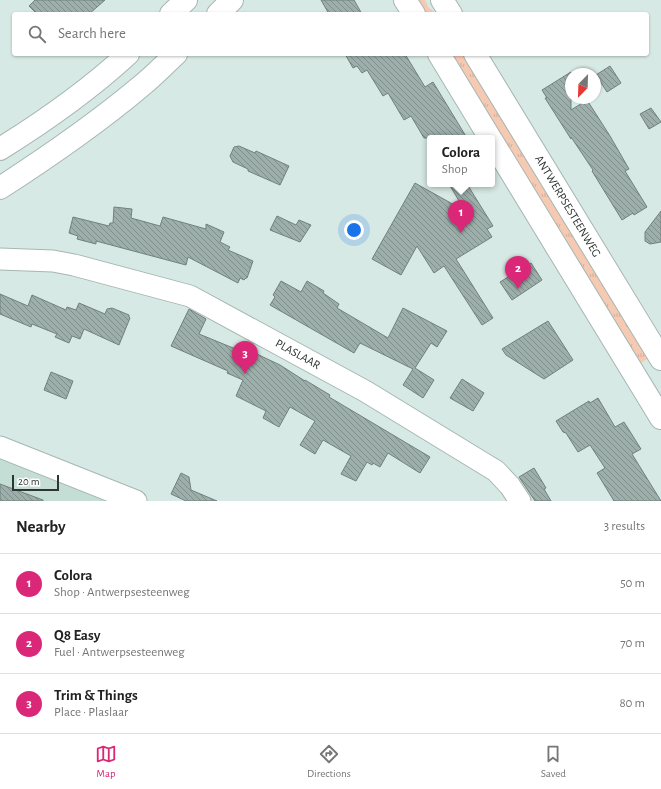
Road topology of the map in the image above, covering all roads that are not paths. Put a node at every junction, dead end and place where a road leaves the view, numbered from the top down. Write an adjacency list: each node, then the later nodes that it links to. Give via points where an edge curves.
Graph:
1 (186, 0): 5 (main road)
2 (232, 0): 6 (main road)
3 (405, 0): 7 (main road)
4 (442, 0): 8 (main road)
5 (173, 12)
6 (220, 12)
7 (413, 12)
8 (450, 12)
9 (126, 56): 15 (main road, via 64,106)
10 (174, 56): 16 (main road, via 96,122)
11 (439, 56): 13 (main road)
12 (476, 56): 18 (main road, ANTWERPSESTEENWEG)
13 (488, 135)
14 (495, 146): 20 (main road)
15 (0, 150)
16 (0, 188)
17 (0, 259): 24 (street, PLASLAAR, via 53,261 74,265 190,296 365,391 496,471)
18 (661, 358)
19 (661, 373): 20 (main road, via 658,372 648,378)
20 (644, 391): 21 (main road)
21 (661, 418)
22 (0, 447): 23 (street)
23 (136, 501)
24 (520, 501)

